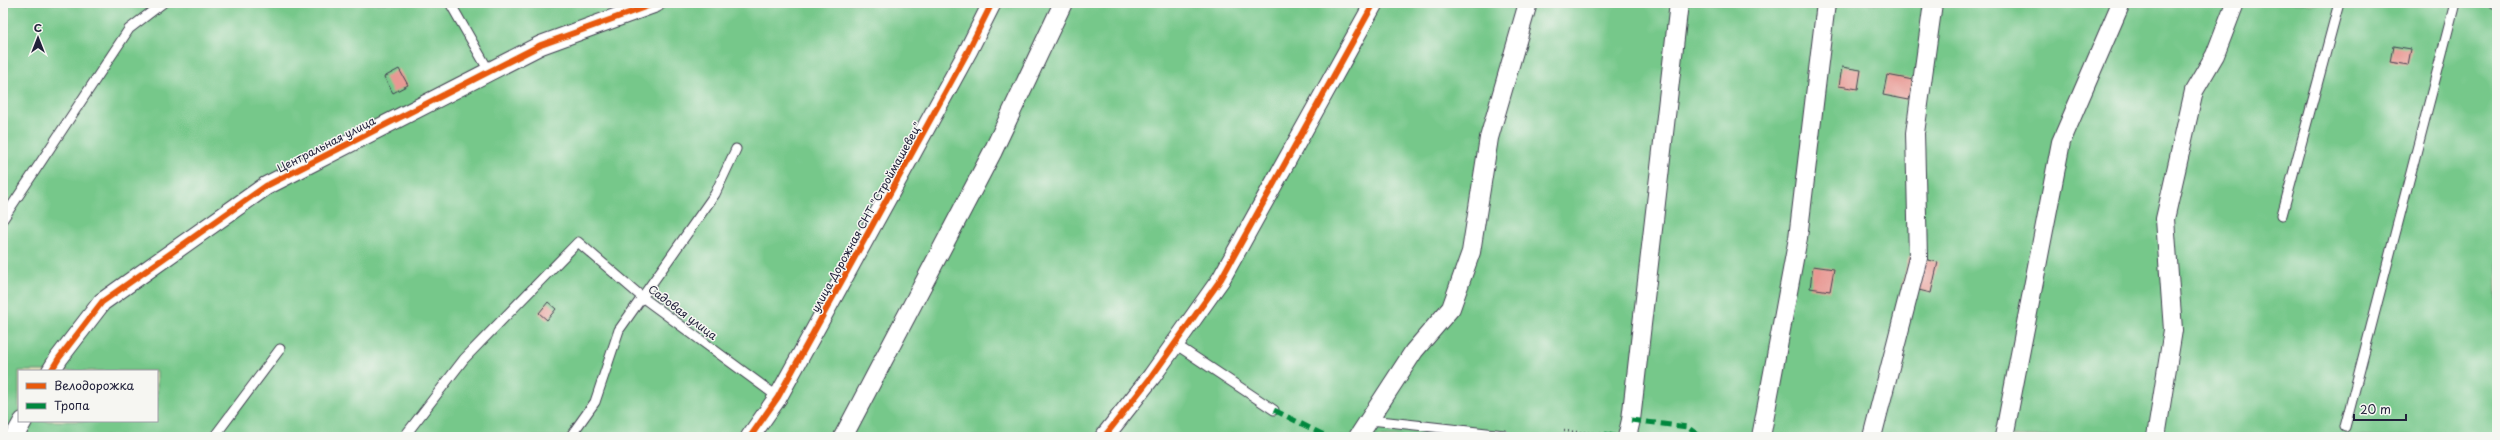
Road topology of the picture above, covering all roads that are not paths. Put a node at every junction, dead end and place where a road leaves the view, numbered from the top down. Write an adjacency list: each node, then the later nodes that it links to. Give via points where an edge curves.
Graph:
1 (163, 3): 18 (lane, via 130,29)
2 (450, 3): 15 (lane)
3 (656, 3): 15 (street, Центральная улица, via 541,45)
4 (992, 3): 23 (street, улица Дорожная СНТ "Строймашевец")
5 (1064, 3): 34 (street, via 993,151)
6 (1374, 3): 20 (street, via 1221,279)
7 (1528, 3): 25 (street, via 1489,138 1471,252 1451,308 1414,351)
8 (1678, 3): 37 (street, via 1632,420)
9 (1826, 3): 38 (street, via 1798,238)
10 (1933, 3): 39 (street, via 1916,133 1918,258)
11 (2121, 3): 40 (street, via 2060,142)
12 (2235, 3): 41 (street, via 2215,55 2194,91 2165,219 2172,330)
13 (2339, 3): 17 (lane)
14 (2455, 3): 27 (lane)
15 (489, 71): 22 (street, Центральная улица, via 266,186 102,302)
16 (736, 149): 19 (lane, via 715,194)
17 (2282, 215)
18 (3, 219)
19 (642, 297): 23 (lane, Садовая улица); 31 (lane, Садовая улица, via 578,242 464,359); 32 (lane, via 619,330 595,402)
20 (1175, 344): 24 (lane); 35 (street)
21 (280, 349): 30 (lane)
22 (53, 370)
23 (778, 397): 33 (street, улица Дорожная СНТ "Строймашевец")
24 (1274, 410)
25 (1371, 420): 28 (lane); 36 (street)
26 (22, 422): 29 (street)
27 (2345, 427)
28 (1504, 435)
29 (14, 437)
30 (214, 437)
31 (404, 437)
32 (570, 437)
33 (750, 437)
34 (843, 437)
35 (1104, 437)
36 (1358, 437)
37 (1627, 437)
38 (1761, 437)
39 (1872, 437)
40 (2004, 437)
41 (2156, 437)

